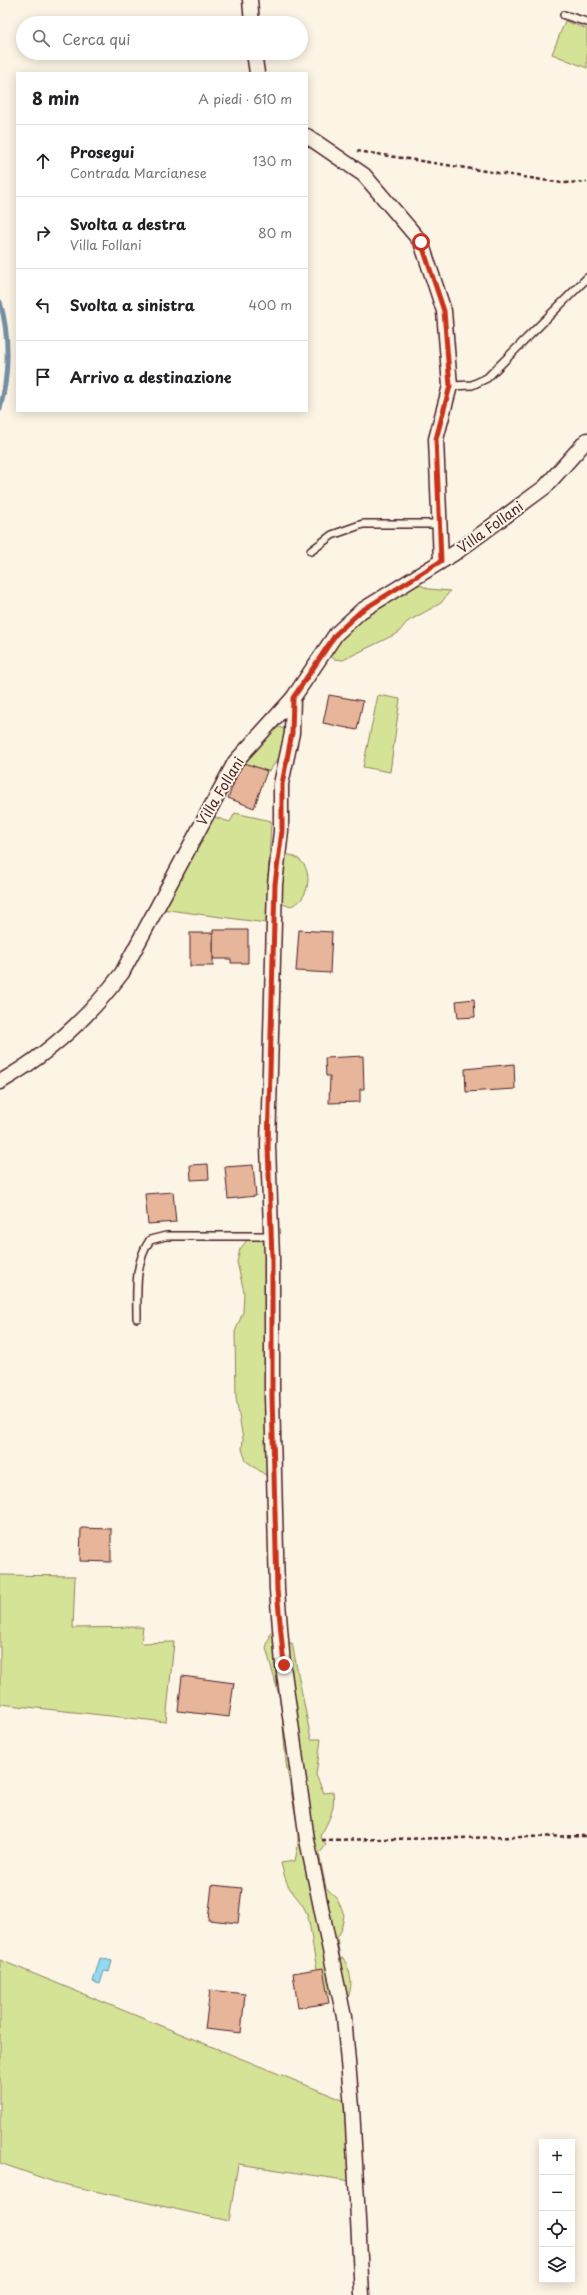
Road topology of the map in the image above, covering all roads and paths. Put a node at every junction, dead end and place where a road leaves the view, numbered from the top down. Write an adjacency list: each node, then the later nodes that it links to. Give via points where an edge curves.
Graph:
1 (250, 0): 3 (street)
2 (564, 15): 4 (lane)
3 (251, 16)
4 (587, 22)
5 (255, 60): 6 (street)
6 (257, 72)
7 (308, 137): 11 (street, via 364,175 421,242 444,311)
8 (351, 150): 9 (path, via 562,183)
9 (587, 182)
10 (587, 278): 11 (lane, via 486,378 472,385)
11 (450, 386): 13 (street, via 436,439)
12 (587, 440): 15 (street, Villa Follani, via 545,487)
13 (439, 524): 14 (lane, via 363,524 332,535); 15 (street)
14 (311, 551)
15 (441, 561): 16 (street, Villa Follani, via 361,611 336,634)
16 (293, 698): 17 (street, Villa Follani, via 235,762 122,973 99,1004 28,1066); 18 (street, via 292,733 282,784 282,831 275,884 268,1146)
17 (0, 1082)
18 (271, 1236): 19 (lane, via 166,1236 150,1240 143,1250 137,1272); 21 (street, via 277,1590)
19 (137, 1318)
20 (587, 1836): 21 (path)
21 (307, 1840): 22 (street, via 344,2017 352,2107)
22 (362, 2295)

